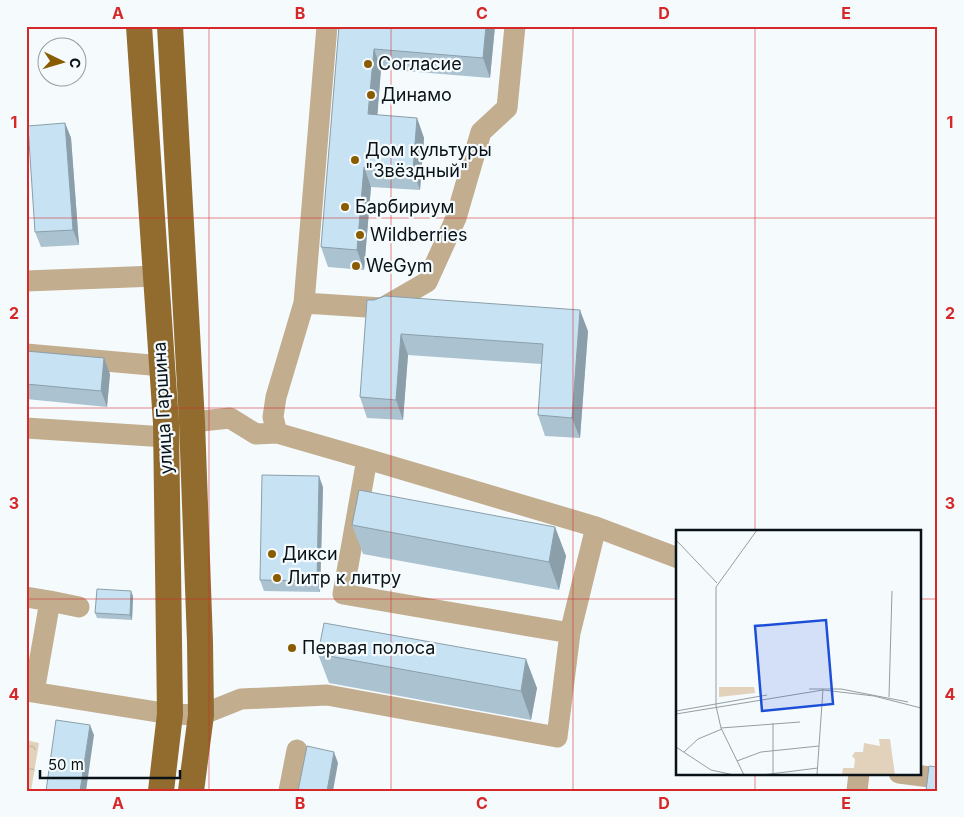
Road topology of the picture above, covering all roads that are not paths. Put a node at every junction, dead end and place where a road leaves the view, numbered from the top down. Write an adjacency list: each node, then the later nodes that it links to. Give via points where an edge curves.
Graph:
1 (139, 26): 5 (main road, улица Гаршина)
2 (170, 26): 10 (main road, улица Гаршина)
3 (327, 26): 7 (street)
4 (515, 26): 7 (street, via 507,108 481,132 456,218 427,282 382,308)
5 (156, 276): 6 (street); 9 (main road, улица Гаршина)
6 (26, 281)
7 (304, 303): 12 (street, via 276,398 273,417)
8 (26, 354): 9 (street)
9 (162, 366): 13 (main road, улица Гаршина)
10 (192, 422): 12 (street, via 230,418 256,434); 23 (main road, улица Гаршина)
11 (26, 428): 13 (street)
12 (277, 433): 14 (street)
13 (166, 437): 22 (main road, улица Гаршина)
14 (368, 459): 15 (street); 20 (street, via 343,594)
15 (596, 527): 16 (street); 20 (street)
16 (676, 557)
17 (26, 597): 18 (street)
18 (50, 601): 19 (street); 21 (street)
19 (79, 607)
20 (570, 633): 23 (street, via 557,737 327,695 241,699)
21 (30, 692): 22 (street)
22 (170, 714): 23 (street); 29 (main road, улица Гаршина)
23 (201, 715): 30 (main road, улица Гаршина)
24 (297, 750): 31 (street)
25 (860, 774): 32 (street)
26 (899, 774): 33 (street)
27 (907, 774): 28 (street)
28 (938, 778)
29 (161, 791)
30 (191, 791)
31 (289, 791)
32 (858, 791)
33 (906, 791)

